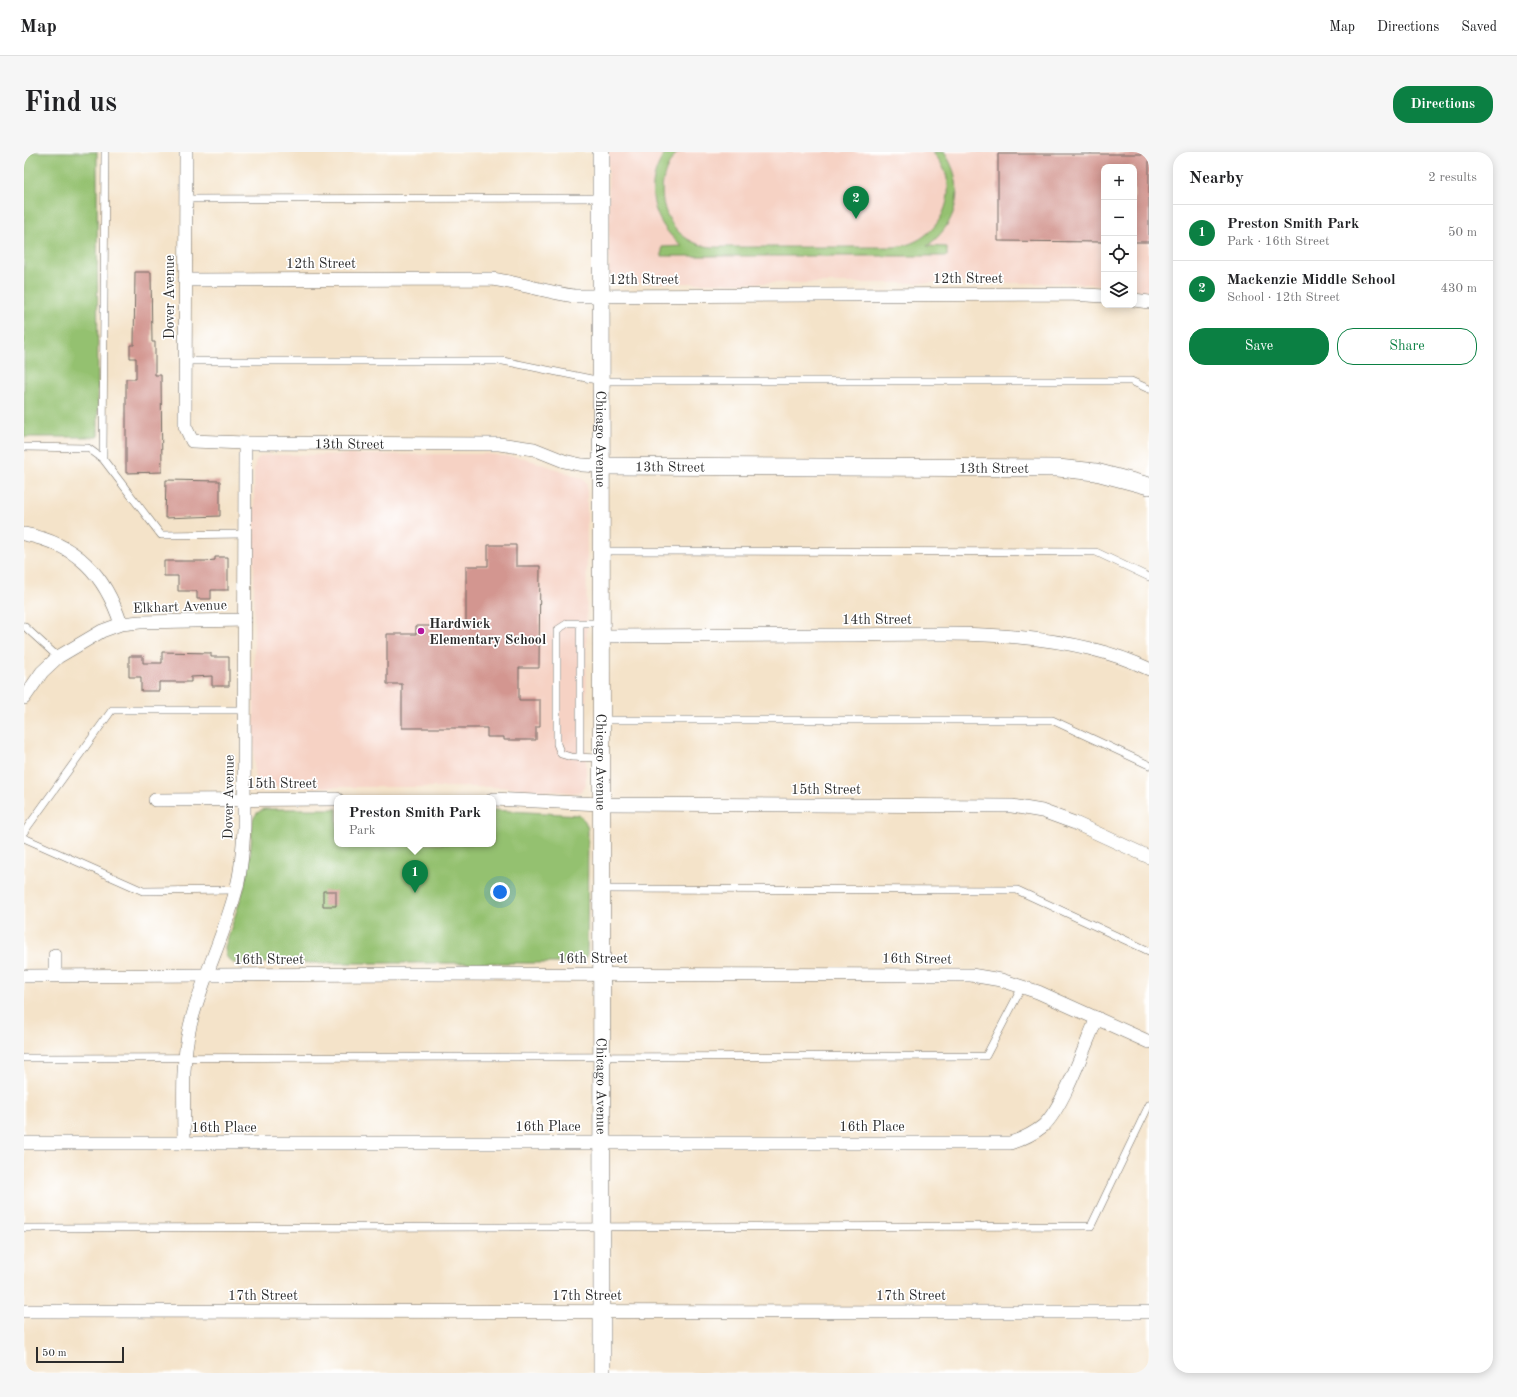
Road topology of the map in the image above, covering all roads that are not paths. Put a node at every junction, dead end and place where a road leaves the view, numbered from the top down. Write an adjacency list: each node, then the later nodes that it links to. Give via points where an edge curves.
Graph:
1 (105, 152): 17 (lane)
2 (186, 152): 5 (street, Dover Avenue)
3 (601, 152): 4 (street, Chicago Avenue)
4 (601, 198): 5 (lane); 7 (street, Chicago Avenue)
5 (186, 199): 6 (street, Dover Avenue)
6 (185, 280): 7 (street, 12th Street, via 492,279 574,296); 11 (street, Dover Avenue)
7 (601, 295): 8 (street, 12th Street); 12 (street, Chicago Avenue)
8 (1101, 296)
9 (1137, 300): 10 (street)
10 (1149, 302)
11 (185, 361): 12 (lane, via 503,361); 14 (street, Dover Avenue, via 186,426)
12 (601, 381): 13 (lane, via 1131,381); 18 (street, Chicago Avenue)
13 (1149, 389)
14 (192, 441): 15 (street, 13th Street)
15 (245, 443): 18 (street, 13th Street, via 499,444 534,449 582,465); 21 (street, Dover Avenue)
16 (24, 447): 17 (lane, via 88,448)
17 (103, 459): 21 (lane, via 161,535)
18 (601, 466): 19 (street, 13th Street, via 1058,468 1096,472); 22 (street, Chicago Avenue)
19 (1149, 486)
20 (24, 534): 26 (street, via 38,536 60,545 89,565 114,602)
21 (245, 534): 24 (street, Dover Avenue)
22 (601, 551): 23 (lane, via 1096,552); 28 (street, Chicago Avenue)
23 (1149, 577)
24 (245, 620): 26 (street, Elkhart Avenue); 32 (street, Dover Avenue)
25 (580, 623): 28 (lane); 34 (lane); 34 (lane, via 568,623 557,630 557,744 561,754)
26 (121, 624): 29 (street, Elkhart Avenue, via 102,631)
27 (24, 626): 29 (lane)
28 (601, 630): 30 (street, 14th Street, via 1016,637 1102,652); 33 (street, Chicago Avenue)
29 (58, 656): 31 (street, Elkhart Avenue, via 42,672)
30 (1149, 669)
31 (24, 698)
32 (245, 710): 37 (street, Dover Avenue); 42 (lane, via 112,710)
33 (601, 720): 35 (street, Chicago Avenue); 36 (lane, via 1052,720)
34 (580, 758): 35 (lane)
35 (601, 758): 41 (street, Chicago Avenue)
36 (1149, 765)
37 (244, 799): 38 (street, 15th Street); 40 (street, 15th Street); 46 (street, Dover Avenue, via 242,855)
38 (334, 799)
39 (496, 799): 41 (street, 15th Street)
40 (155, 800)
41 (601, 804): 44 (street, 15th Street, via 1012,806 1042,811 1075,823); 45 (street, Chicago Avenue)
42 (24, 832)
43 (24, 838): 46 (lane, via 143,891)
44 (1149, 857)
45 (601, 889): 47 (lane, via 1017,890); 49 (street, Chicago Avenue)
46 (236, 890): 51 (street, Dover Avenue)
47 (1149, 950)
48 (55, 955): 50 (street)
49 (601, 974): 51 (street, 16th Street); 53 (street, 16th Street, via 971,975); 58 (street, Chicago Avenue)
50 (55, 975): 51 (street, 16th Street); 52 (street, 16th Street)
51 (207, 975): 57 (street, Dover Avenue, via 190,1026)
52 (24, 976)
53 (1022, 986): 54 (street, 16th Street); 58 (lane, via 986,1056)
54 (1097, 1018): 55 (street, 16th Street); 60 (street, 16th Place, via 1056,1110 1044,1125 1028,1137 1010,1142)
55 (1149, 1042)
56 (24, 1058): 57 (lane)
57 (185, 1058): 58 (lane); 61 (street, Dover Avenue)
58 (602, 1058): 60 (street, Chicago Avenue)
59 (1149, 1105): 64 (lane, via 1091,1226)
60 (602, 1142): 61 (street, 16th Place); 64 (street, Chicago Avenue)
61 (184, 1143): 62 (street, 16th Place)
62 (24, 1144)
63 (24, 1228): 64 (lane)
64 (602, 1228): 66 (street, Chicago Avenue)
65 (24, 1311): 66 (street, 17th Street)
66 (602, 1311): 67 (street, 17th Street); 68 (street, Chicago Avenue)
67 (1149, 1312)
68 (602, 1373)

